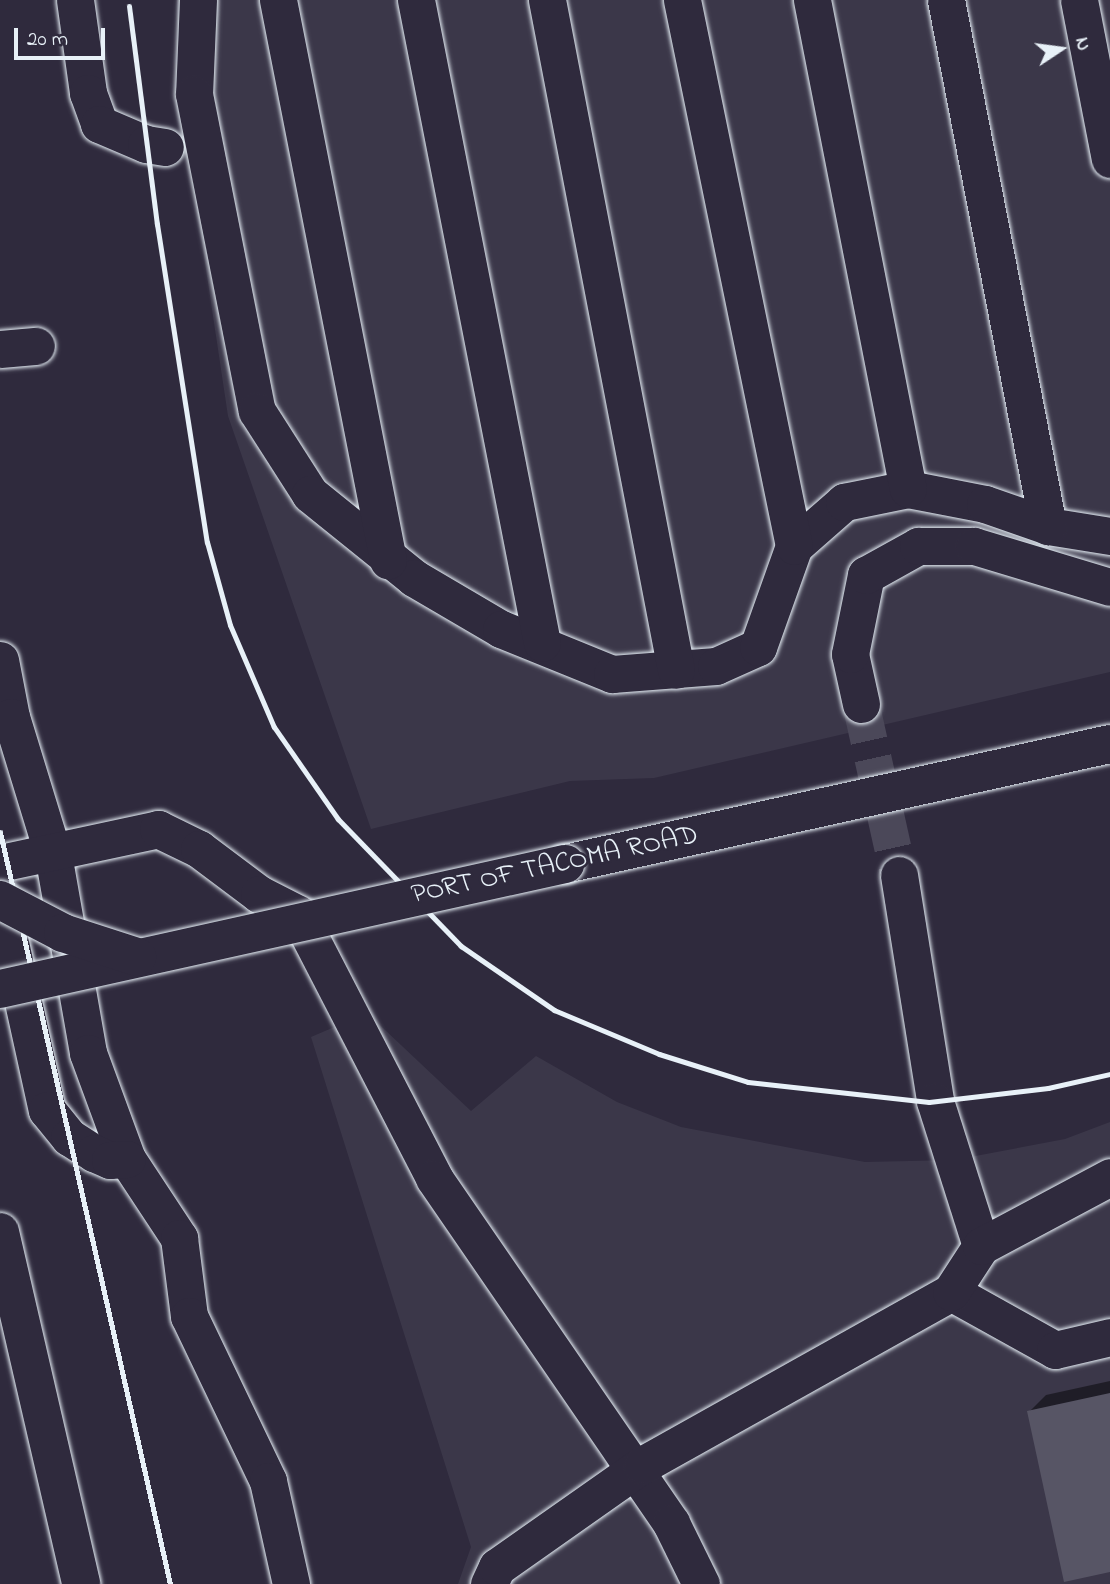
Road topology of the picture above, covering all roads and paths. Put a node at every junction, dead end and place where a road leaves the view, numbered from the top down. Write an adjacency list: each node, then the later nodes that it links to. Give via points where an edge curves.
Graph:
1 (75, 0): 10 (lane, via 88,93 99,124)
2 (198, 0): 18 (lane, via 194,94 257,411 310,494)
3 (278, 0): 18 (lane)
4 (416, 0): 20 (lane)
5 (547, 0): 22 (lane)
6 (682, 0): 17 (lane)
7 (812, 0): 14 (lane)
8 (946, 0): 15 (lane)
9 (1079, 0): 11 (lane)
10 (165, 147)
11 (1110, 159)
12 (36, 346): 13 (lane)
13 (0, 349)
14 (908, 489): 15 (lane, via 985,504); 17 (lane, via 844,502)
15 (1048, 526): 16 (lane)
16 (1110, 536)
17 (794, 546): 22 (lane, via 758,647 716,666)
18 (388, 560): 20 (lane, via 501,629)
19 (1110, 587): 23 (lane, via 974,546 918,546 866,575 850,654)
20 (542, 643): 22 (lane, via 612,674)
21 (0, 660): 25 (lane, via 11,717)
22 (676, 670)
23 (861, 704)
24 (1110, 744): 29 (main road, PORT OF TACOMA ROAD, bridge)
25 (53, 854): 26 (lane); 31 (lane, via 88,1052); 37 (lane, via 158,829 199,849 259,894 298,914 434,1178)
26 (0, 863)
27 (899, 875): 34 (lane, via 936,1101)
28 (0, 898): 29 (main road, bridge, via 63,933); 31 (lane, via 47,1110 69,1137 94,1153 110,1160)
29 (137, 957): 30 (main road, PORT OF TACOMA ROAD, bridge)
30 (0, 989)
31 (127, 1159): 39 (lane, via 178,1238 189,1316 268,1480)
32 (1110, 1177): 34 (lane)
33 (0, 1232): 38 (main road)
34 (981, 1246): 35 (lane)
35 (951, 1292): 36 (lane, via 1055,1350); 37 (lane, via 859,1339)
36 (1110, 1337)
37 (634, 1471): 40 (lane, via 497,1567); 41 (lane, via 690,1554)
38 (81, 1584)
39 (291, 1584)
40 (489, 1584)
41 (701, 1584)

